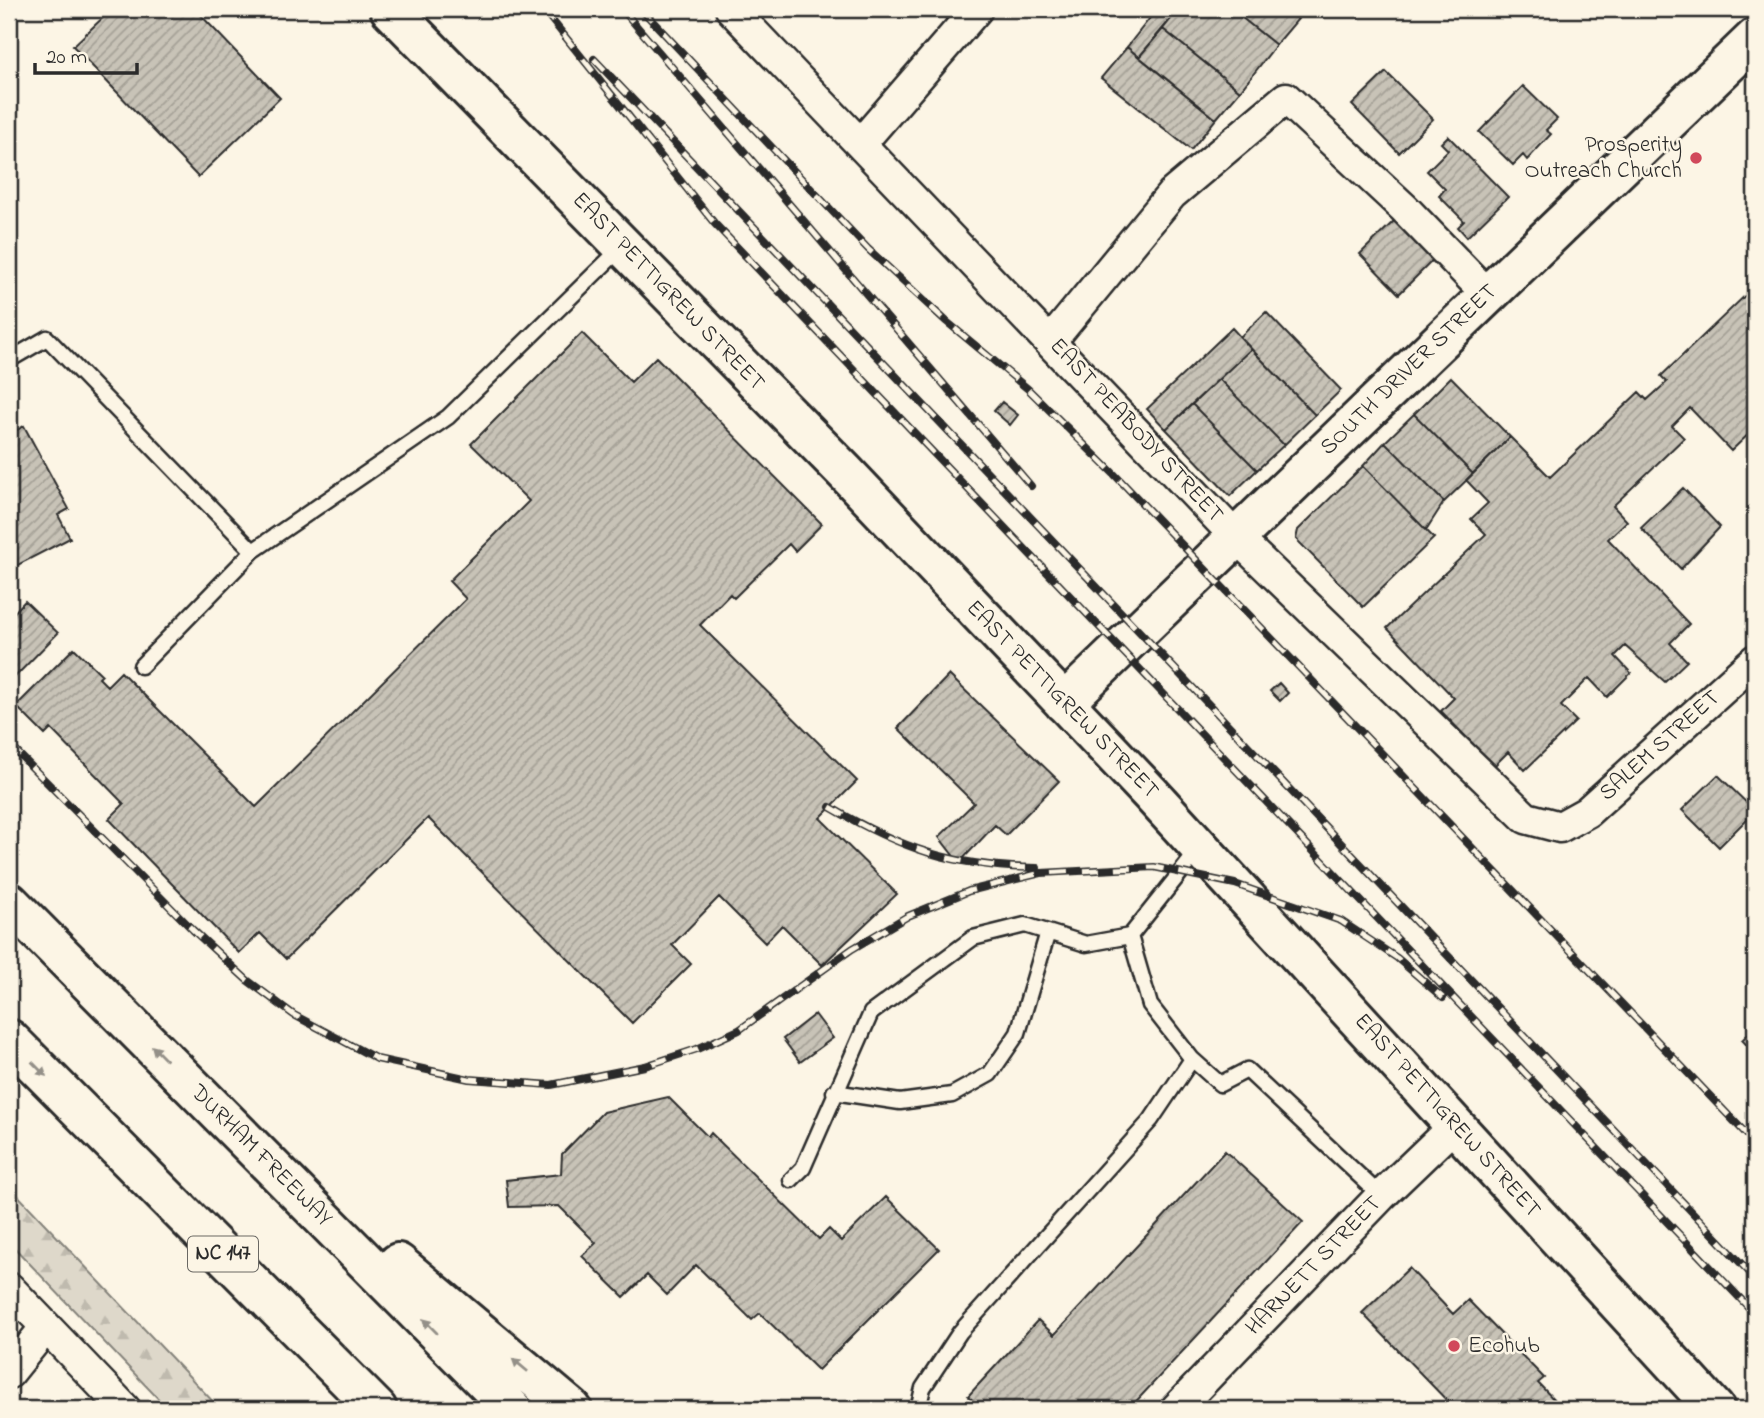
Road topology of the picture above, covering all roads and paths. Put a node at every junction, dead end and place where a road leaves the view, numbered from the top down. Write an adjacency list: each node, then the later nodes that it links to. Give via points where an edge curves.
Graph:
1 (390, 9): 6 (main road, EAST PETTIGREW STREET)
2 (731, 9): 5 (street, EAST PEABODY STREET)
3 (977, 9): 5 (street)
4 (1755, 38): 7 (main road, SOUTH DRIVER STREET)
5 (862, 142): 8 (street, EAST PEABODY STREET)
6 (623, 246): 11 (lane, via 448,417); 14 (main road, EAST PETTIGREW STREET)
7 (1488, 295): 8 (street, via 1404,208 1286,98 1172,194); 10 (main road, SOUTH DRIVER STREET)
8 (1051, 341): 10 (street, EAST PEABODY STREET)
9 (9, 360): 11 (lane, via 47,338)
10 (1236, 537): 14 (main road, SOUTH DRIVER STREET); 15 (street, EAST PEABODY STREET, via 1502,797 1526,818)
11 (253, 551): 13 (lane)
12 (1755, 660): 15 (street, SALEM STREET, via 1587,812)
13 (141, 666)
14 (1064, 703): 16 (main road, EAST PETTIGREW STREET)
15 (1560, 828)
16 (1201, 847): 19 (lane); 25 (main road, EAST PETTIGREW STREET)
17 (9, 902): 24 (main road, DURHAM FREEWAY, one-way to 17)
18 (1048, 932): 19 (lane, via 1086,944); 22 (lane, via 1025,925 973,938 871,1013); 22 (lane, via 1018,1032 990,1074 952,1095 900,1102)
19 (1130, 936): 21 (lane, via 1150,1005)
20 (9, 1039): 23 (main road, NC 147, one-way to 23)
21 (1192, 1059): 27 (lane, via 1220,1084 1247,1070); 36 (lane, via 1151,1120 960,1332 923,1388)
22 (834, 1092): 26 (lane, via 803,1168)
23 (69, 1100): 32 (main road); 33 (main road, NC 147)
24 (207, 1101): 34 (main road, DURHAM FREEWAY, one-way to 24); 35 (main road, one-way to 24)
25 (1455, 1125): 27 (street, HARNETT STREET); 38 (main road, EAST PETTIGREW STREET)
26 (791, 1180)
27 (1381, 1196): 37 (street, HARNETT STREET)
28 (9, 1288): 29 (street)
29 (46, 1327): 30 (street); 31 (street)
30 (9, 1373)
31 (125, 1409)
32 (342, 1409)
33 (377, 1409)
34 (512, 1409)
35 (572, 1409)
36 (918, 1409)
37 (1176, 1409)
38 (1715, 1409)

